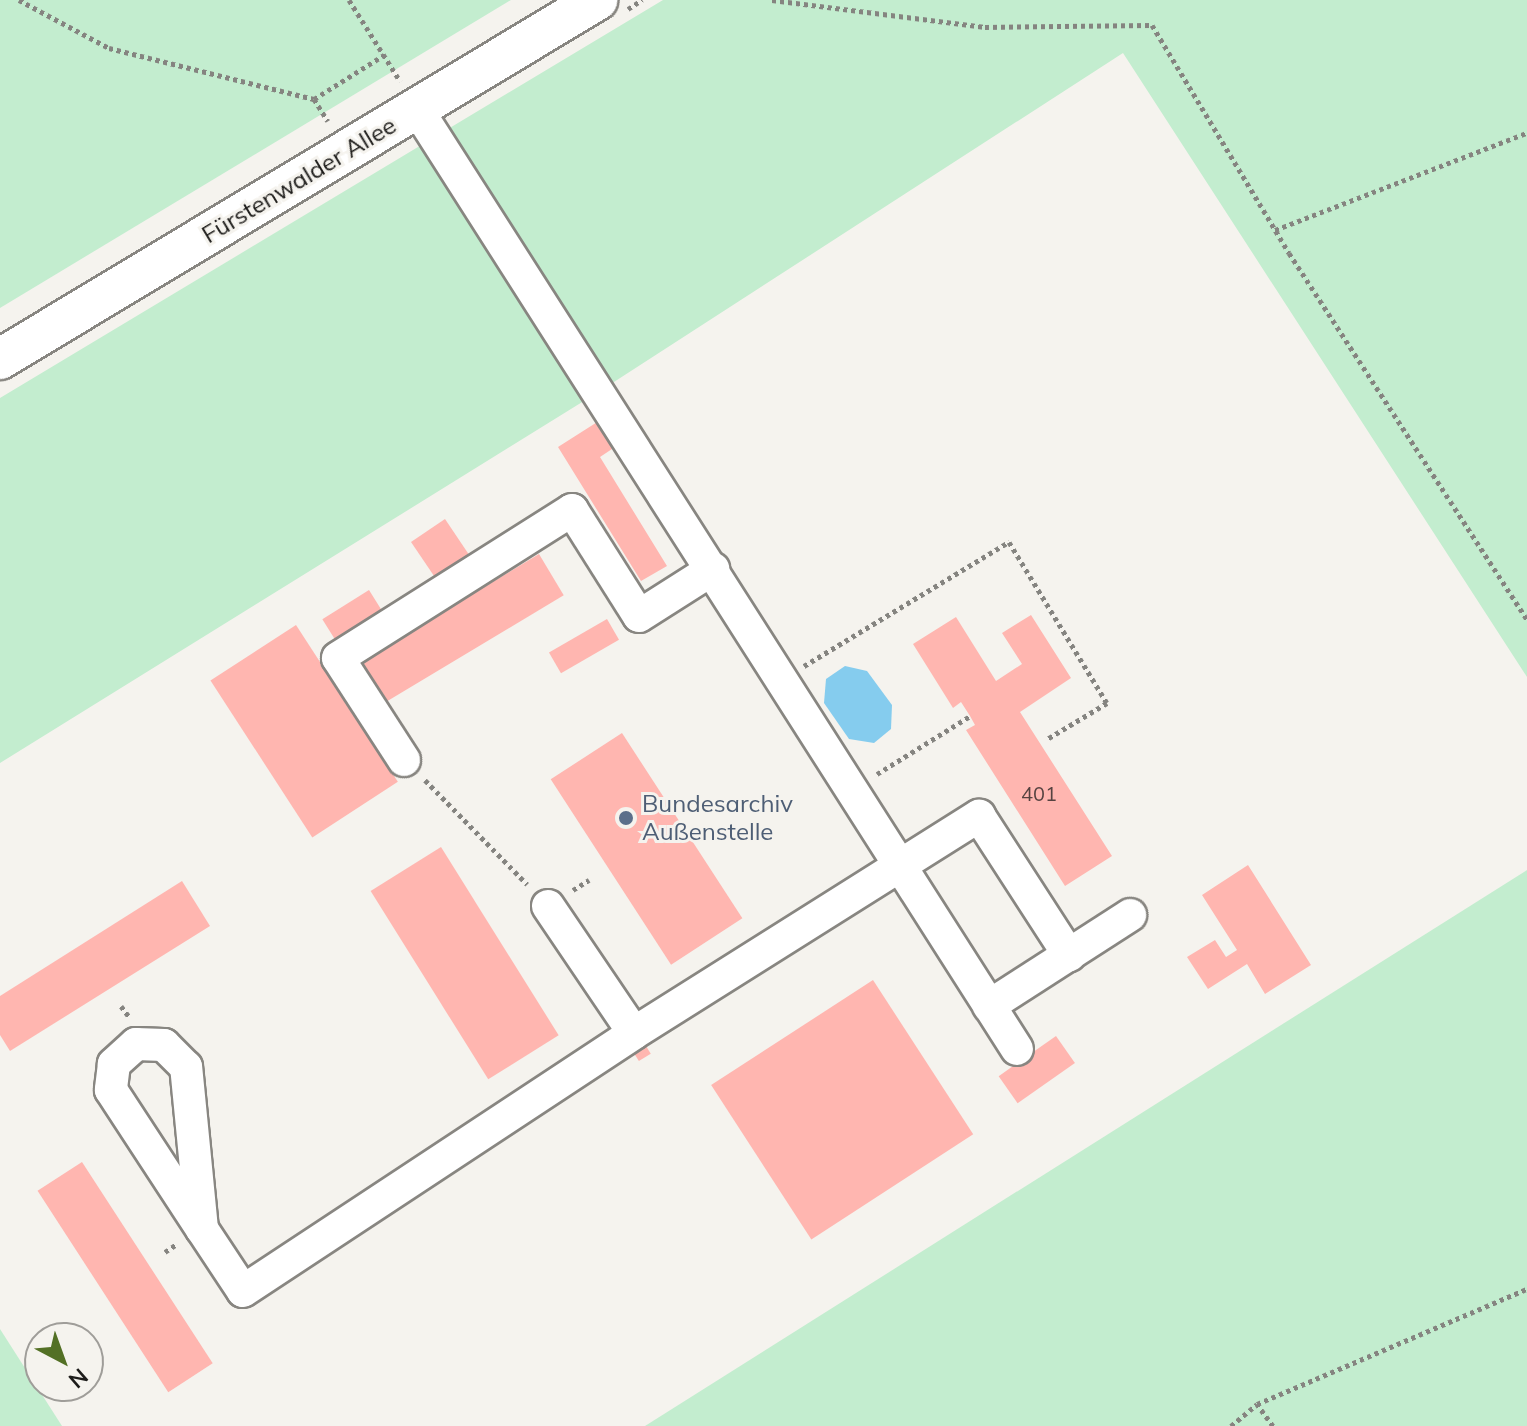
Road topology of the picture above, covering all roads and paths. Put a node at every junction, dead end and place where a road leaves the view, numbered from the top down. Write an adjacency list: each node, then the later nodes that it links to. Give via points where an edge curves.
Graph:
1 (19, 0): 6 (path, via 109,48)
2 (349, 0): 5 (path)
3 (597, 0): 7 (main road, Fürstenwalder Allee)
4 (772, 0): 10 (path, via 985,27 1152,25)
5 (384, 55): 6 (path); 7 (path)
6 (314, 99): 8 (path)
7 (417, 109): 11 (main road, Fürstenwalder Allee); 12 (lane)
8 (328, 121)
9 (1527, 133): 10 (path)
10 (1275, 230): 13 (path)
11 (0, 359)
12 (713, 569): 14 (lane); 17 (lane, via 639,616 572,510 338,658)
13 (1527, 619)
14 (783, 679): 16 (path, via 1009,542 1107,703); 18 (lane)
15 (970, 716): 18 (path)
16 (1047, 739)
17 (404, 760): 20 (path)
18 (853, 790): 19 (lane)
19 (900, 864): 22 (lane, via 979,816); 23 (lane); 24 (lane)
20 (548, 906): 24 (lane)
21 (1130, 915): 22 (lane)
22 (1069, 955): 23 (lane)
23 (989, 1006): 25 (lane)
24 (634, 1033): 26 (lane, via 243,1291)
25 (1017, 1049)
26 (202, 1229): 26 (lane, via 111,1090 114,1064 136,1044 164,1045 186,1067)
27 (1527, 1289): 28 (path)
28 (1257, 1404): 29 (path); 30 (path)
29 (1231, 1426)
30 (1273, 1426)

